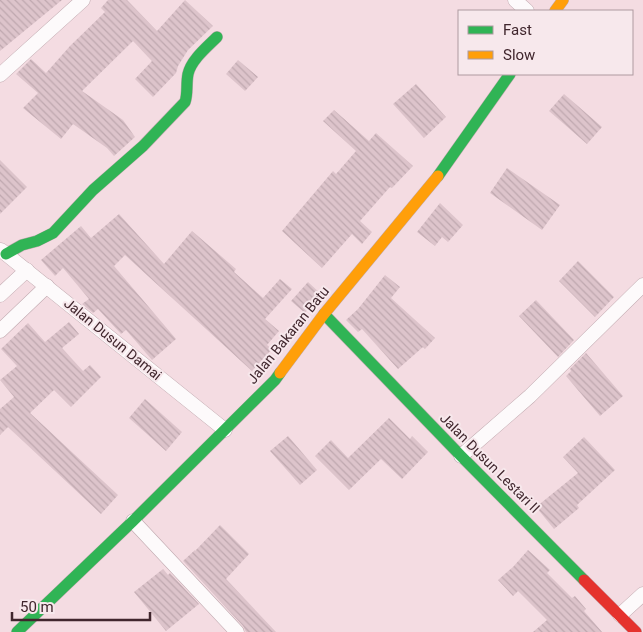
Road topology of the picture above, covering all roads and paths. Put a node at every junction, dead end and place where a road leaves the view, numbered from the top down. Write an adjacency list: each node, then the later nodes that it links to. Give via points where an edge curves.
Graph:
1 (83, 0): 5 (street)
2 (515, 0): 3 (street)
3 (526, 10)
4 (217, 37): 7 (main road, via 188,72 185,102 143,146 93,190 53,233 37,242)
5 (0, 75)
6 (509, 75): 12 (main road, Jalan Bakaran Batu, via 443,169)
7 (3, 252): 8 (street, Jalan Dusun Damai)
8 (28, 270): 10 (street, Jalan Dusun Damai); 11 (street)
9 (643, 285): 15 (street, via 530,396)
10 (47, 286): 13 (street); 14 (street, Jalan Dusun Damai)
11 (0, 295)
12 (324, 314): 14 (main road, Jalan Bakaran Batu, via 275,380); 15 (main road, Jalan Dusun Lestari II)
13 (0, 331)
14 (225, 430): 16 (main road, Jalan Bakaran Batu)
15 (461, 456): 18 (main road, Jalan Dusun Lestari II)
16 (133, 521): 19 (main road, Jalan Bakaran Batu); 20 (street)
17 (643, 594): 18 (street)
18 (620, 614): 21 (main road, Jalan Dusun Lestari II)
19 (17, 632)
20 (237, 632)
21 (636, 632)

